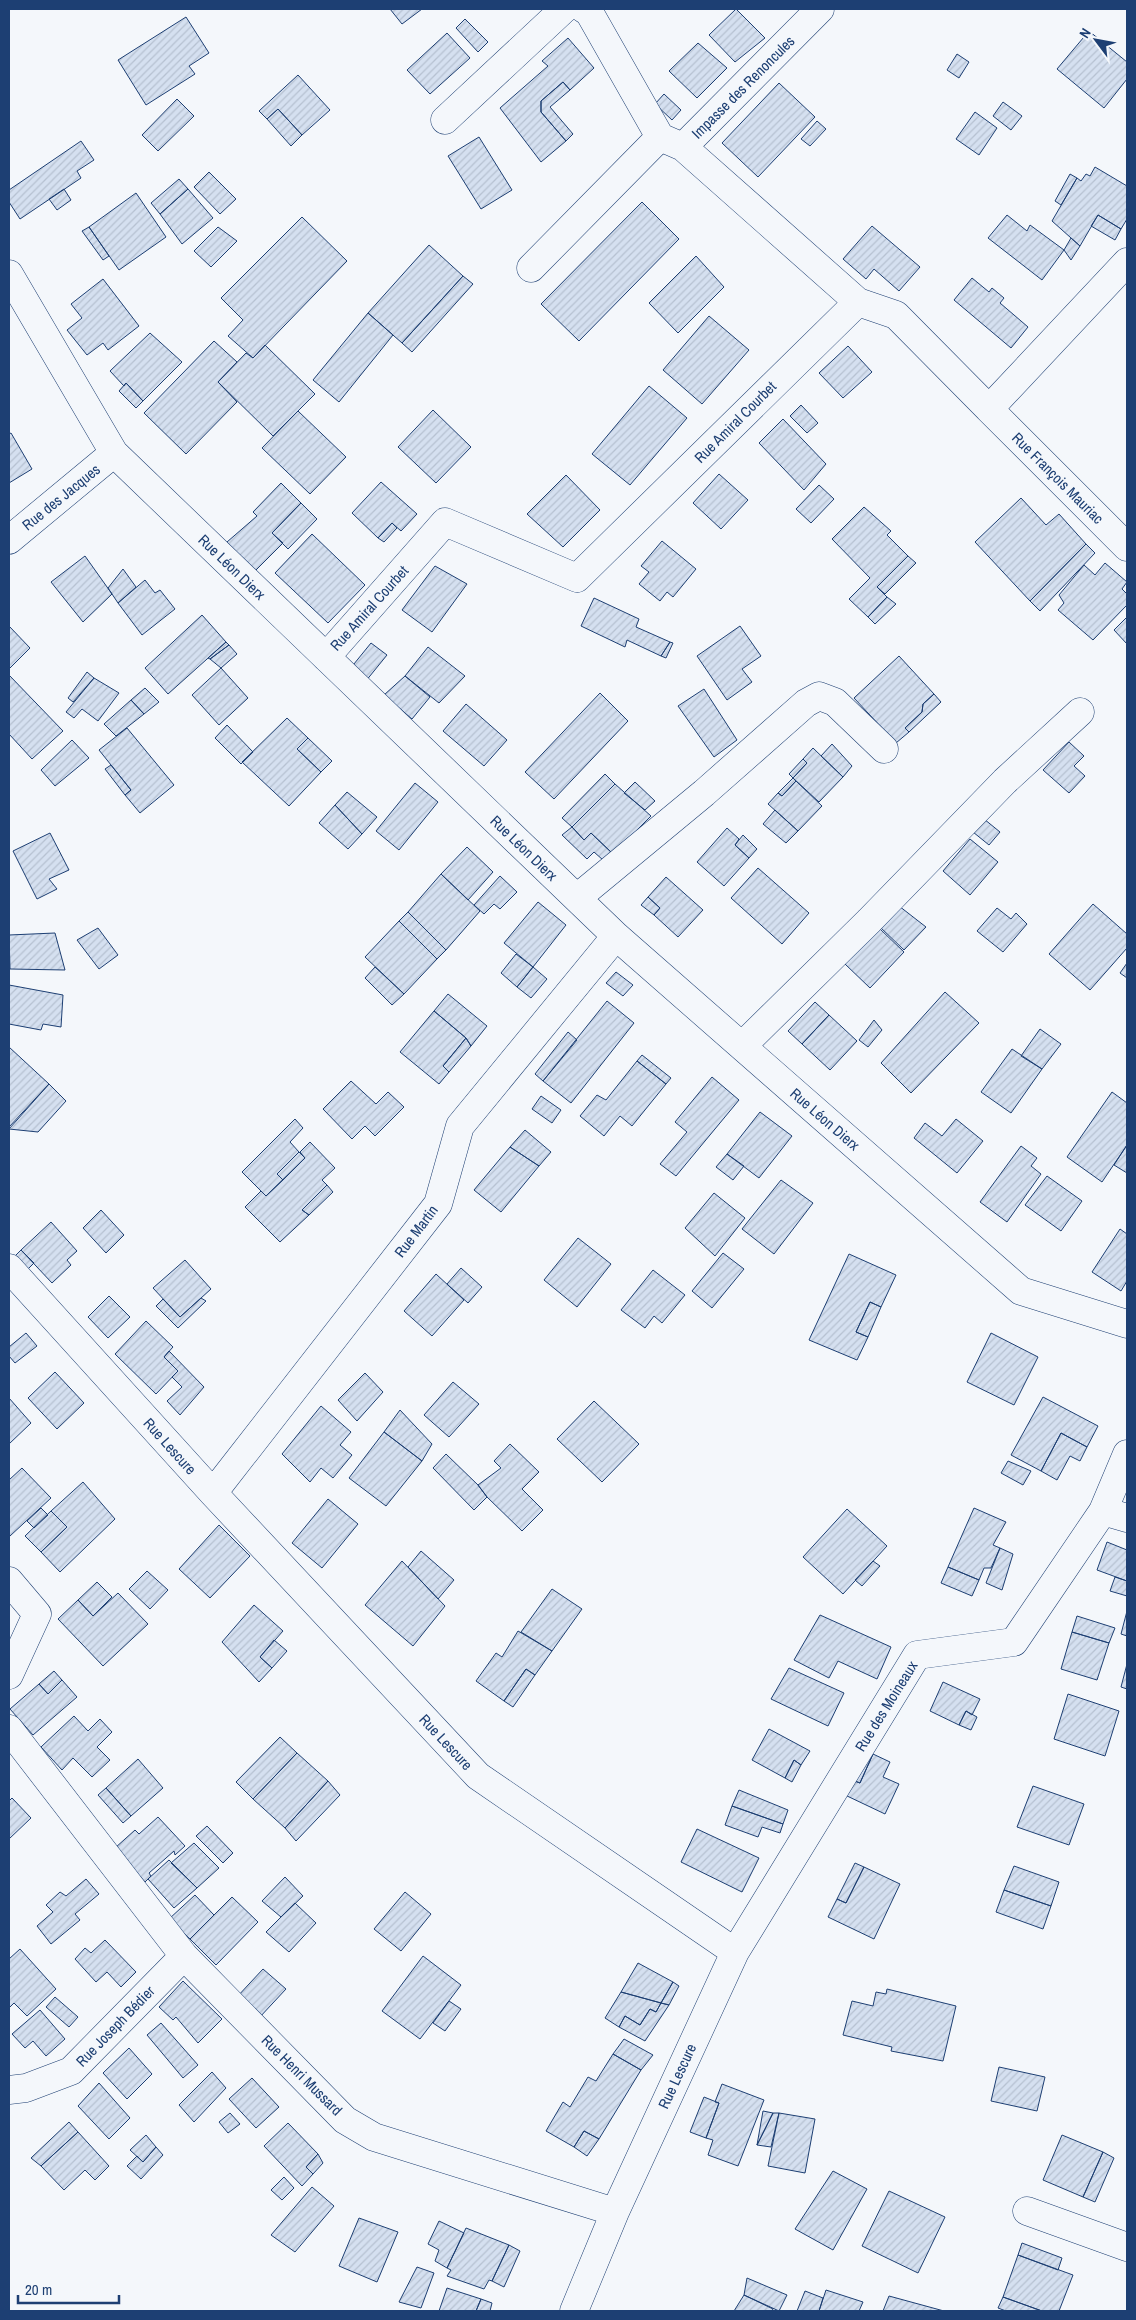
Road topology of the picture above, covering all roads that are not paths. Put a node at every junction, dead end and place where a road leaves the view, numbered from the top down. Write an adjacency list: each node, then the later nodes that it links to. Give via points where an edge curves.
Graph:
1 (564, 9): 4 (street)
2 (584, 9): 5 (street, via 589,12)
3 (820, 9): 5 (street, Impasse des Renoncules)
4 (446, 120)
5 (671, 142): 7 (street, Impasse des Renoncules); 9 (street)
6 (1127, 262): 10 (street)
7 (531, 268)
8 (9, 274): 11 (street, Rue Léon Dierx)
9 (858, 302): 10 (street, via 896,316); 14 (street, Rue Amiral Courbet, via 577,578 445,522)
10 (989, 409): 13 (street, Rue François Mauriac)
11 (114, 453): 12 (street, Rue des Jacques); 14 (street, Rue Léon Dierx)
12 (9, 540)
13 (1127, 547)
14 (326, 657): 17 (street, Rue Léon Dierx)
15 (1080, 712): 19 (street, via 1005,781 870,921)
16 (884, 749): 17 (street, via 835,702 819,696 806,703)
17 (577, 898): 18 (street, Rue Léon Dierx)
18 (616, 936): 19 (street, Rue Léon Dierx); 23 (street, Rue Martin, via 460,1126 438,1204)
19 (742, 1046): 21 (street, Rue Léon Dierx, via 1021,1291)
20 (9, 1268): 23 (street, Rue Lescure)
21 (1127, 1324)
22 (1127, 1454): 24 (street, Rue des Moineaux)
23 (213, 1493): 28 (street, Rue Lescure, via 478,1776)
24 (1115, 1515): 28 (street, Rue des Moineaux, via 1014,1642 917,1655)
25 (9, 1581): 26 (street, via 37,1614)
26 (9, 1675)
27 (9, 1728): 29 (street, Rue Henri Mussard)
28 (735, 1952): 32 (street, Rue Lescure)
29 (184, 1956): 30 (street, Rue Joseph Bédier, via 71,2071 26,2088); 32 (street, Rue Henri Mussard, via 345,2120 374,2137)
30 (9, 2090)
31 (1026, 2211): 33 (street)
32 (614, 2212): 34 (street)
33 (1127, 2247)
34 (574, 2311)

